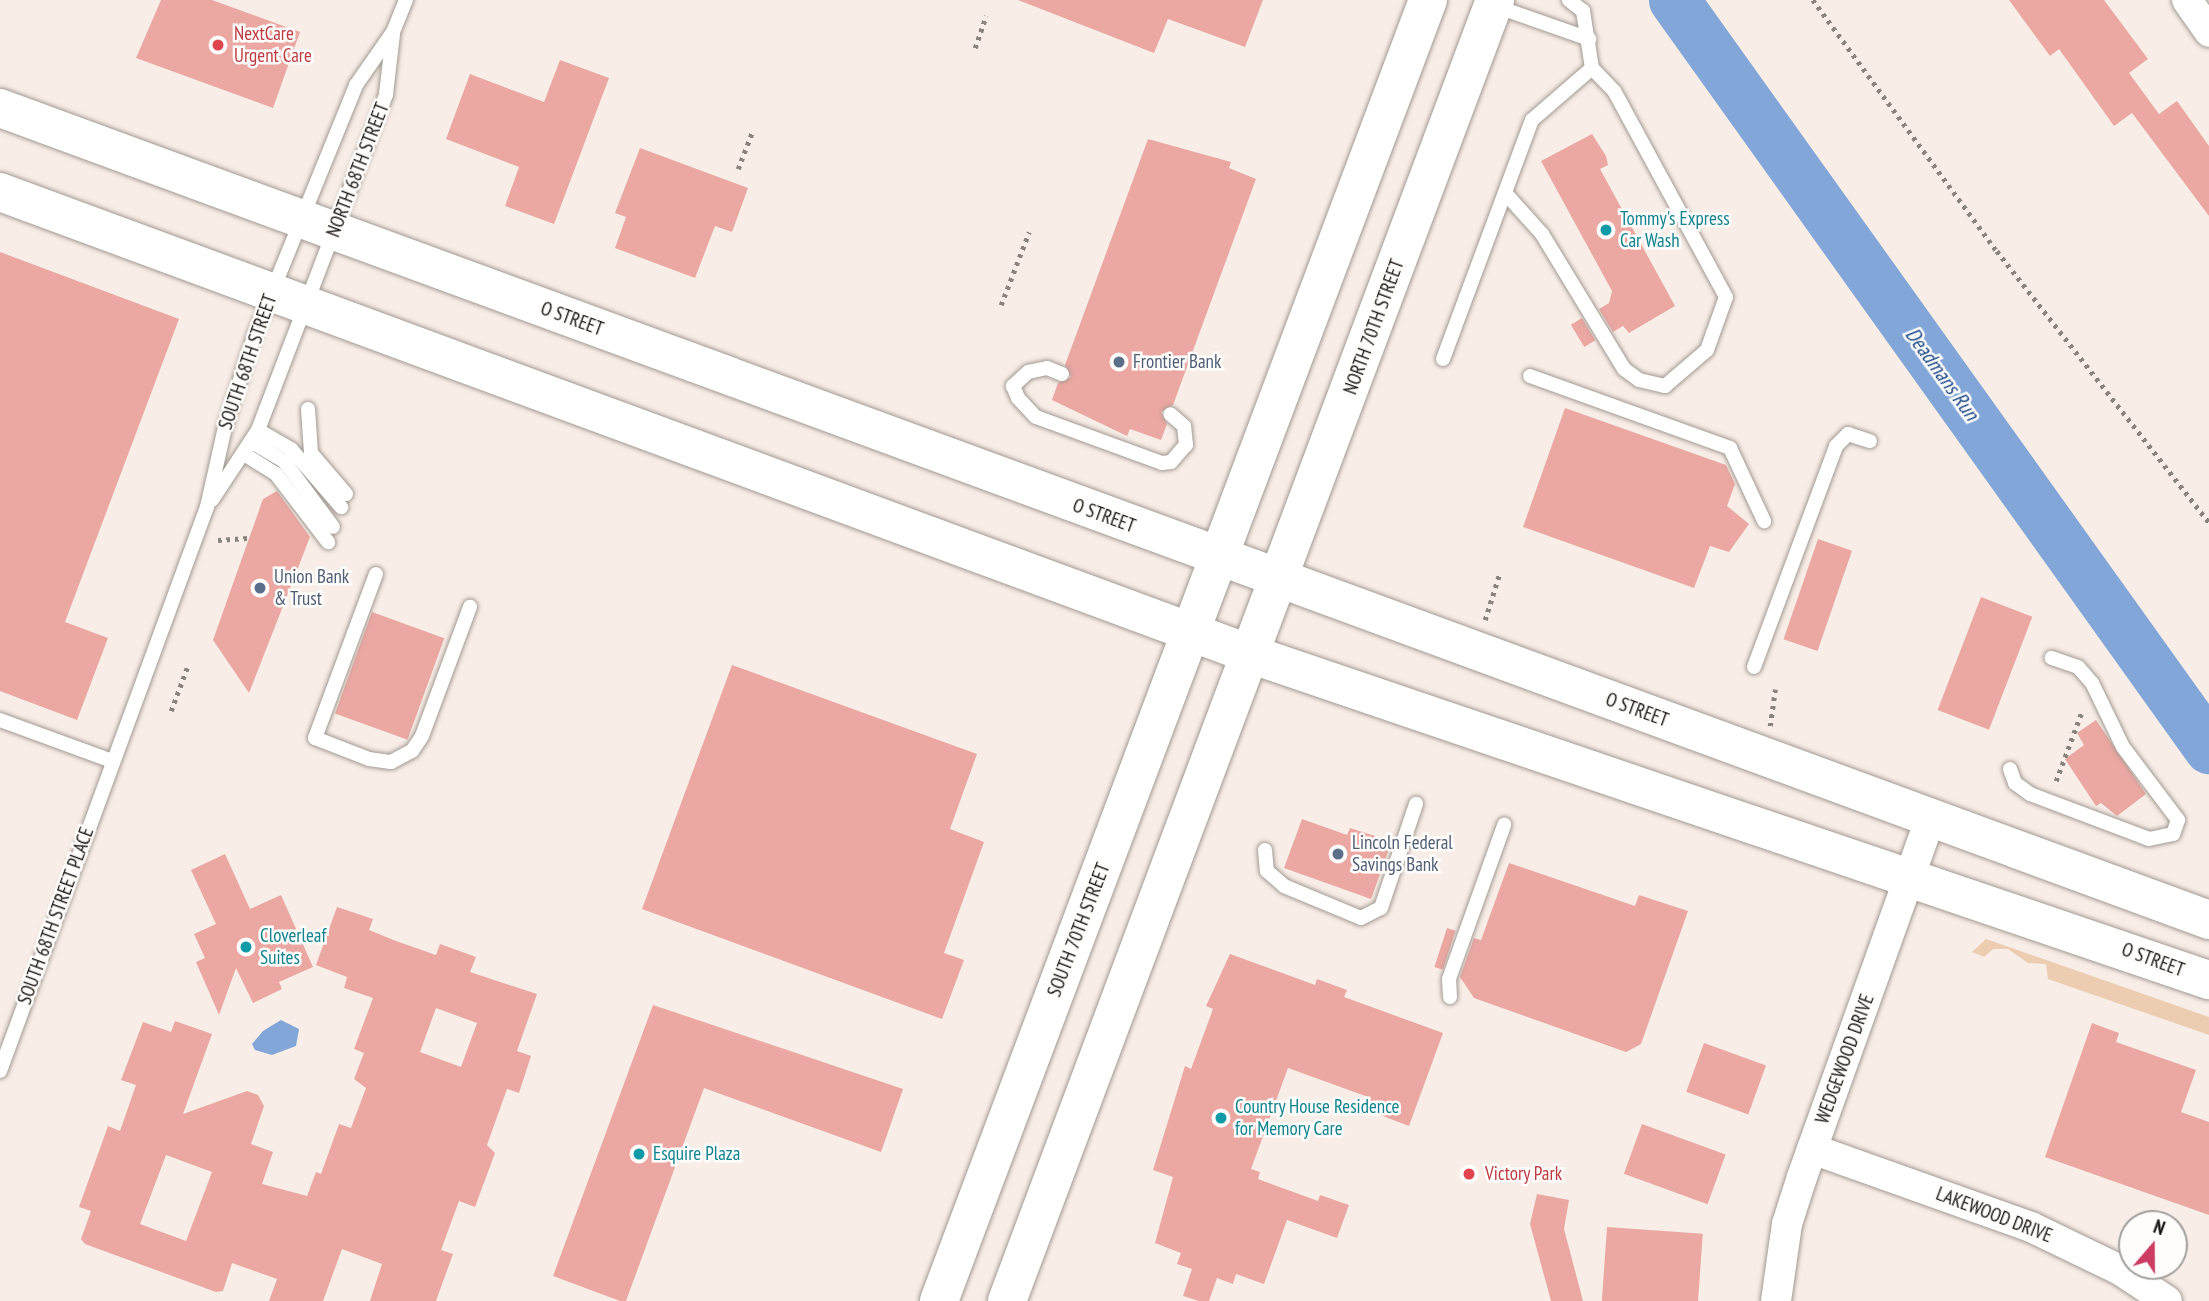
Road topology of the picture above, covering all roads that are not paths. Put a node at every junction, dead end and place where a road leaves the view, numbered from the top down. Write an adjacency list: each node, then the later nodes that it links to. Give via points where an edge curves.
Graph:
1 (406, 0): 6 (lane, NORTH 68TH STREET)
2 (1427, 0): 27 (main road)
3 (1569, 0): 8 (lane, via 1583,11)
4 (2186, 0): 7 (street)
5 (1490, 2): 8 (lane); 29 (main road, NORTH 70TH STREET)
6 (393, 32): 13 (lane, NORTH 68TH STREET, via 356,85); 13 (lane, NORTH 68TH STREET, via 386,94)
7 (2209, 32)
8 (1590, 39): 9 (lane)
9 (1592, 68): 12 (lane, via 1532,120); 12 (lane, via 1614,91 1727,297 1707,350 1665,386 1639,380 1624,369 1542,234)
10 (0, 108): 13 (main road, O STREET)
11 (0, 192): 14 (main road, O STREET)
12 (1506, 194): 16 (lane)
13 (317, 227): 14 (lane, SOUTH 68TH STREET); 15 (lane, NORTH 68TH STREET); 27 (main road, O STREET)
14 (272, 292): 15 (main road, O STREET); 23 (lane, SOUTH 68TH STREET, via 226,423)
15 (307, 305): 22 (lane, SOUTH 68TH STREET); 31 (main road, O STREET)
16 (1443, 359)
17 (1062, 374): 20 (lane, via 1047,368 1028,372 1013,386 1036,417 1161,463 1171,462 1186,445 1184,426)
18 (1530, 376): 24 (lane, via 1730,448)
19 (308, 409): 22 (lane, via 310,453 343,500 291,449)
20 (1170, 414)
21 (1870, 441): 34 (lane, via 1847,434 1836,446)
22 (251, 442): 23 (lane, SOUTH 68TH STREET); 25 (lane, via 284,461); 26 (lane)
23 (207, 507): 36 (lane, SOUTH 68TH STREET)
24 (1763, 521)
25 (333, 527)
26 (328, 542)
27 (1220, 559): 29 (main road, O STREET); 31 (main road, SOUTH 70TH STREET)
28 (376, 574): 30 (lane, via 315,738 369,759 391,762 412,751 422,736)
29 (1280, 581): 32 (main road, NORTH 70TH STREET); 39 (main road, O STREET)
30 (470, 607)
31 (1193, 632): 32 (main road, O STREET); 48 (main road, SOUTH 70TH STREET)
32 (1253, 655): 42 (main road, O STREET, via 1559,763); 49 (main road)
33 (2052, 658): 37 (lane, via 2078,667 2092,683 2123,747 2178,820 2163,840 2149,839 2030,793 2015,783)
34 (1754, 667)
35 (0, 720): 36 (lane)
36 (112, 761): 46 (lane, SOUTH 68TH STREET PLACE)
37 (2010, 769)
38 (1416, 804): 41 (lane, via 1381,908 1361,918 1284,886 1267,871)
39 (1930, 820): 42 (street, WEDGEWOOD DRIVE); 43 (main road, O STREET)
40 (1504, 825): 45 (lane, via 1448,979)
41 (1265, 850)
42 (1910, 874): 44 (main road, O STREET); 47 (street, WEDGEWOOD DRIVE)
43 (2209, 920)
44 (2209, 980)
45 (1450, 997)
46 (0, 1071)
47 (1812, 1149): 50 (street, WEDGEWOOD DRIVE, via 1787,1224); 51 (street, LAKEWOOD DRIVE, via 2031,1227 2120,1270)
48 (939, 1301)
49 (1007, 1301)
50 (1776, 1301)
51 (2167, 1301)

